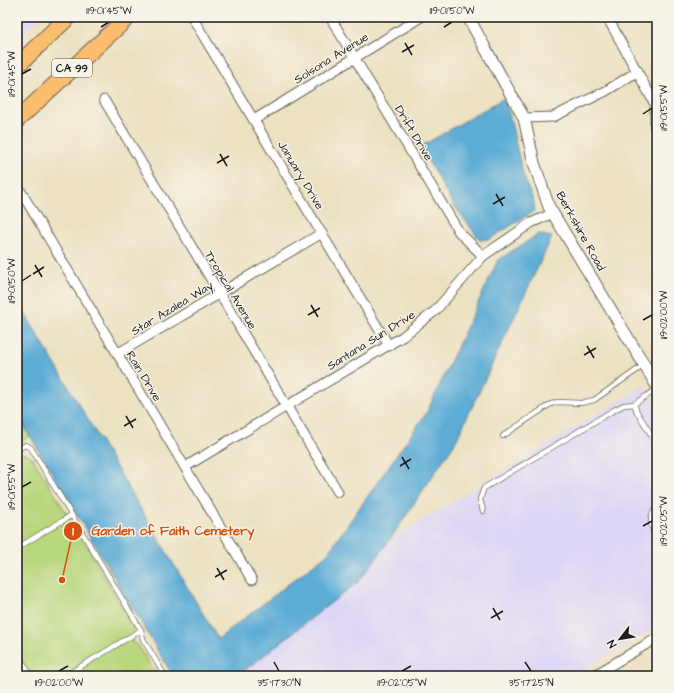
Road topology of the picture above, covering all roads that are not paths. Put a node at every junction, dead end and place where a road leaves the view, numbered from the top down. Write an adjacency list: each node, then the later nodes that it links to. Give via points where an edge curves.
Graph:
1 (68, 17): 9 (highway)
2 (128, 17): 13 (highway, CA 99)
3 (192, 17): 14 (street, January Drive)
4 (330, 17): 8 (street, Drift Drive)
5 (421, 17): 8 (street, Solsona Avenue)
6 (468, 17): 12 (street, Berkshire Road)
7 (607, 17): 10 (street)
8 (355, 58): 14 (street, Solsona Avenue); 19 (street, Drift Drive, via 459,232)
9 (17, 66)
10 (638, 71): 12 (street, via 606,91 553,117); 15 (street, via 655,104)
11 (104, 100): 20 (street, Tropical Avenue)
12 (524, 118): 17 (street, Berkshire Road, via 534,163)
13 (17, 120)
14 (254, 120): 18 (street, January Drive)
15 (655, 128)
16 (17, 185): 22 (street, Rain Drive)
17 (553, 213): 19 (street, Santana Sun Drive, via 531,223); 23 (street, Berkshire Road)
18 (322, 233): 20 (street, Star Azalea Way); 21 (street, January Drive)
19 (483, 256): 21 (street, Santana Sun Drive, via 435,311)
20 (220, 294): 22 (street, Star Azalea Way); 26 (street, Tropical Avenue)
21 (389, 346): 26 (street, Santana Sun Drive)
22 (117, 354): 30 (street, Rain Drive)
23 (644, 365): 24 (street, Berkshire Road); 27 (lane, via 594,400 580,404 556,402)
24 (657, 388): 25 (lane)
25 (634, 404): 28 (lane); 33 (lane, via 614,410 484,488 480,499)
26 (286, 406): 30 (street, Santana Sun Drive); 31 (street, Tropical Avenue)
27 (503, 436)
28 (657, 444)
29 (17, 449): 34 (lane, via 26,445 32,448)
30 (185, 467): 37 (street, Rain Drive)
31 (338, 492)
32 (657, 507): 35 (lane, via 650,519)
33 (483, 511)
34 (72, 515): 36 (lane); 38 (lane)
35 (657, 537)
36 (17, 548)
37 (252, 580)
38 (141, 630): 42 (lane); 43 (lane, via 143,639)
39 (657, 638): 44 (street)
40 (17, 653): 41 (lane)
41 (31, 676)
42 (65, 676)
43 (165, 676)
44 (593, 676)

